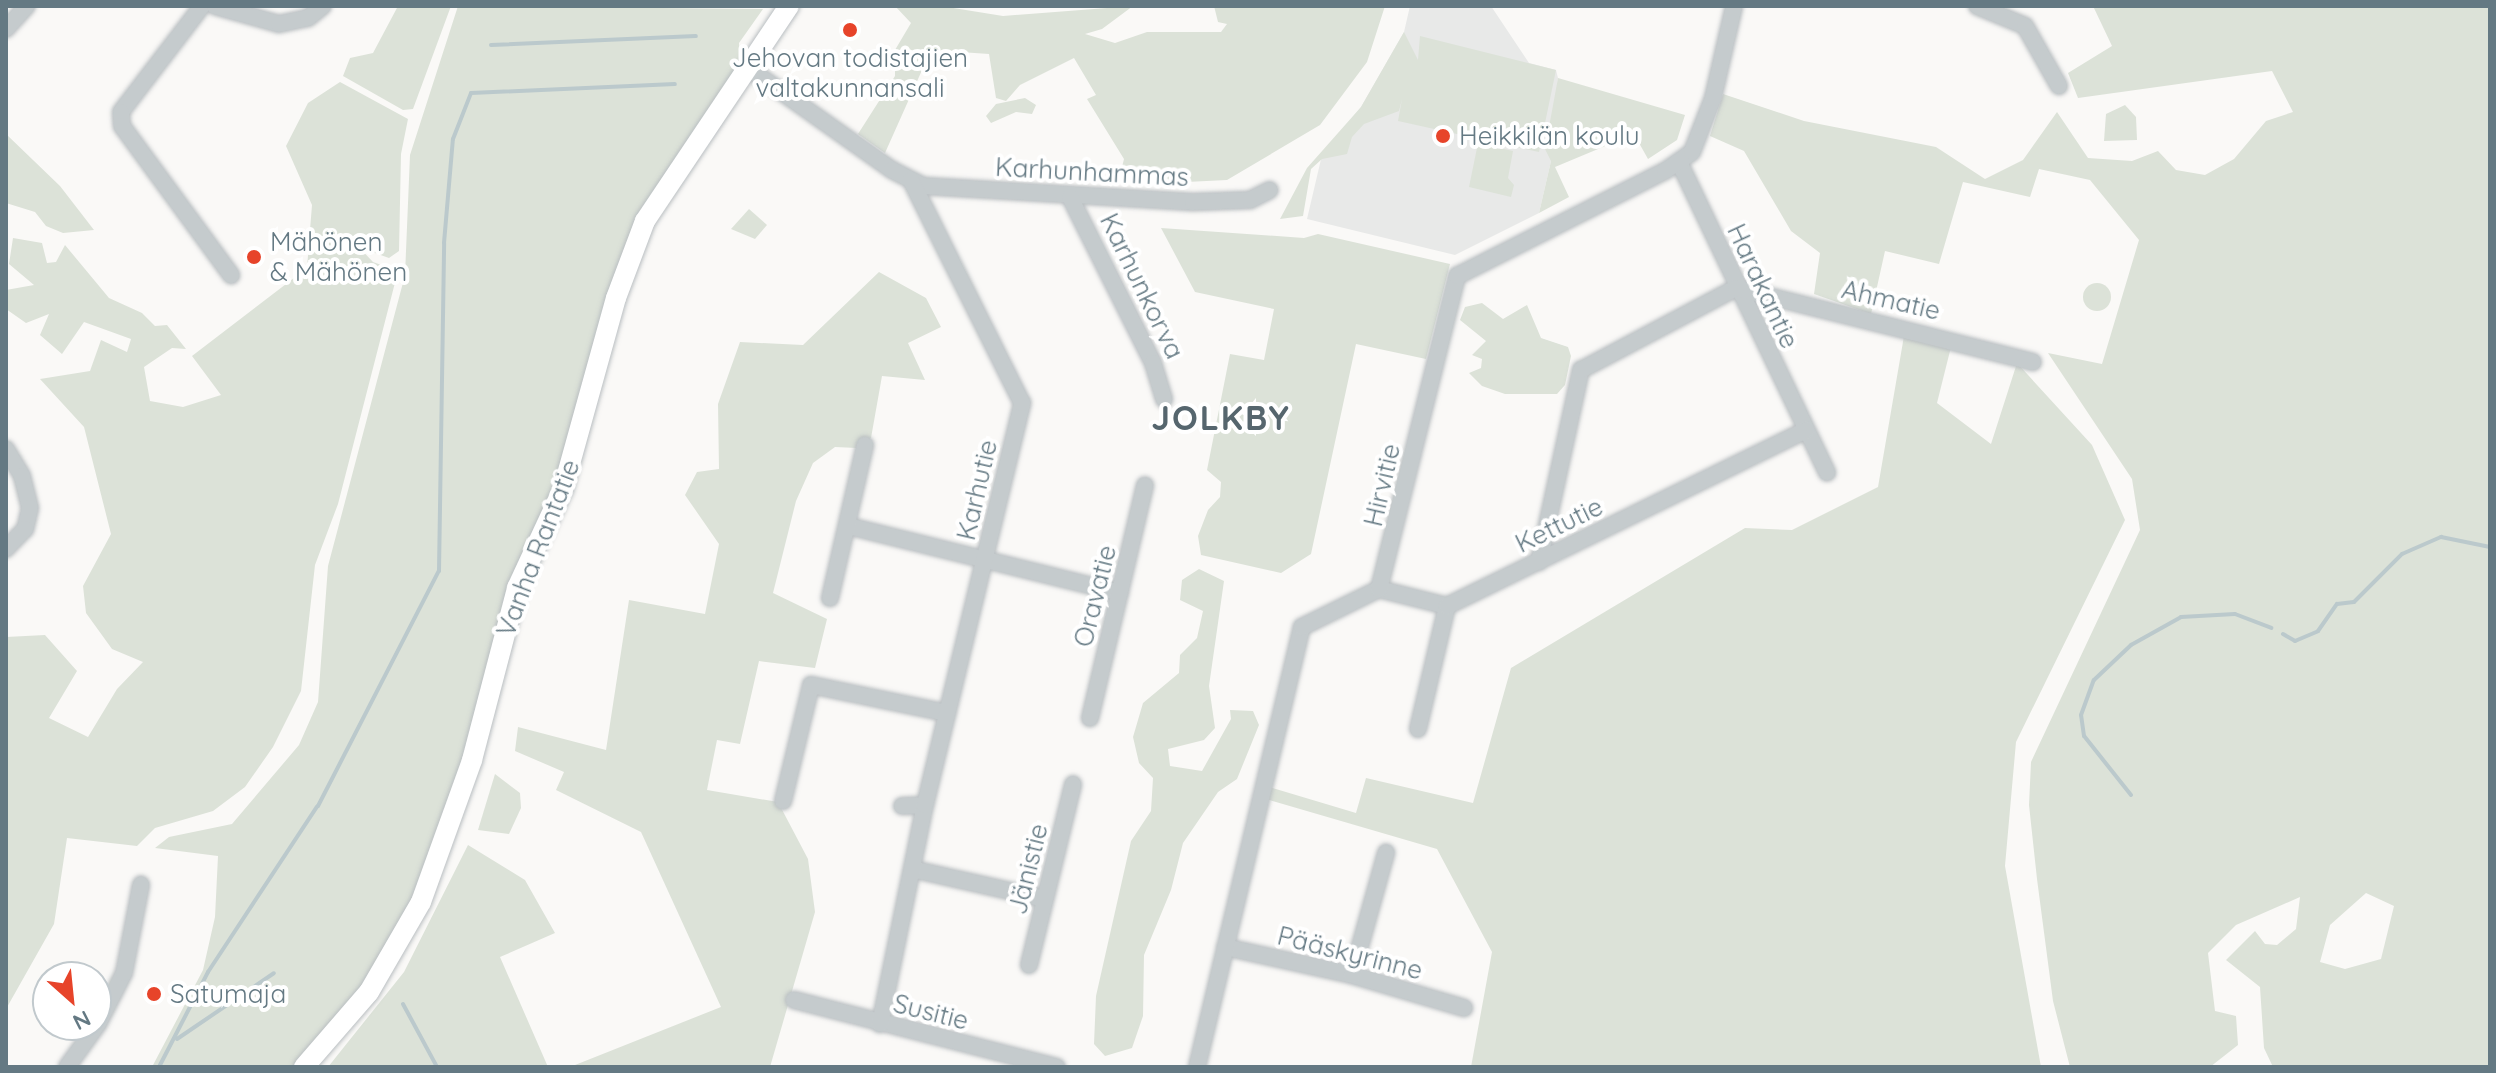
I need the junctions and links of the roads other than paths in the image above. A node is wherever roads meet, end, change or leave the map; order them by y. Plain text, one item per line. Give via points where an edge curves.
1 (27, 6) edge
2 (202, 6) edge
3 (215, 6) edge
4 (323, 6) edge
5 (789, 6) edge
6 (798, 6) edge
7 (1734, 6) edge
8 (1977, 6) edge
9 (6, 29) edge
10 (748, 68) junction
11 (2059, 86) dead end
12 (1679, 162) junction
13 (911, 180) junction
14 (1270, 190) dead end
15 (1070, 197) junction
16 (231, 275) dead end
17 (1736, 288) junction
18 (2033, 362) dead end
19 (1164, 399) dead end
20 (1806, 430) junction
21 (865, 445) dead end
22 (6, 449) edge
23 (1827, 472) dead end
24 (1145, 485) dead end
25 (848, 526) junction
26 (6, 549) edge
27 (986, 562) junction
28 (1539, 562) junction
29 (1379, 589) junction
30 (1120, 593) junction
31 (830, 598) dead end
32 (1447, 606) junction
33 (947, 713) junction
34 (1090, 718) dead end
35 (1418, 729) dead end
36 (1073, 784) dead end
37 (783, 801) dead end
38 (925, 805) junction
39 (902, 806) dead end
40 (1386, 853) dead end
41 (912, 869) junction
42 (141, 885) dead end
43 (1045, 899) junction
44 (1225, 947) junction
45 (1029, 965) dead end
46 (1352, 975) junction
47 (794, 1000) dead end
48 (1464, 1008) dead end
49 (880, 1024) junction
50 (67, 1067) edge
51 (304, 1067) edge
52 (1057, 1067) edge
53 (1197, 1067) edge

1 - 9 street
2 - 16 street via 121,112 122,126
3 - 4 street via 279,24 300,21
5 - 10 main road, Vanha Rantatie
6 - 10 main road, Vanha Rantatie
7 - 12 street, Hirvitie via 1699,141
8 - 11 street via 2025,26
10 - 13 street, Karhutie
10 - 51 main road, Vanha Rantatie via 662,193 633,248 571,465 517,588 472,760 421,902 369,992
12 - 17 street, Harakantie
12 - 29 street, Hirvitie via 1457,276
13 - 15 street, Karhunhammas via 934,188
13 - 27 street, Karhutie via 1022,399
14 - 15 street, Karhunhammas via 1234,202
15 - 19 street, Karhunkorva via 1153,363
17 - 18 street, Ahmatie
17 - 20 street, Harakantie
17 - 28 street via 1581,370
20 - 23 street, Harakantie
20 - 28 street, Kettutie
21 - 25 street
22 - 26 street via 22,476 30,508 25,529
24 - 30 street, Oravatie
25 - 27 street
25 - 31 street
27 - 30 street
27 - 33 street, Karhutie
28 - 32 street, Kettutie
29 - 32 street
29 - 44 street via 1302,627
30 - 34 street, Oravatie
32 - 35 street
33 - 37 street via 811,685
33 - 38 street, Karhutie
36 - 43 street, Jänistie
38 - 39 street
38 - 41 street, Karhutie
40 - 46 street
41 - 43 street
41 - 49 street, Karhutie
42 - 50 street via 124,973 98,1024
43 - 45 street, Jänistie
44 - 46 street, Pääskyrinne
44 - 53 street
46 - 48 street, Pääskyrinne
47 - 49 street, Susitie
49 - 52 street, Susitie

